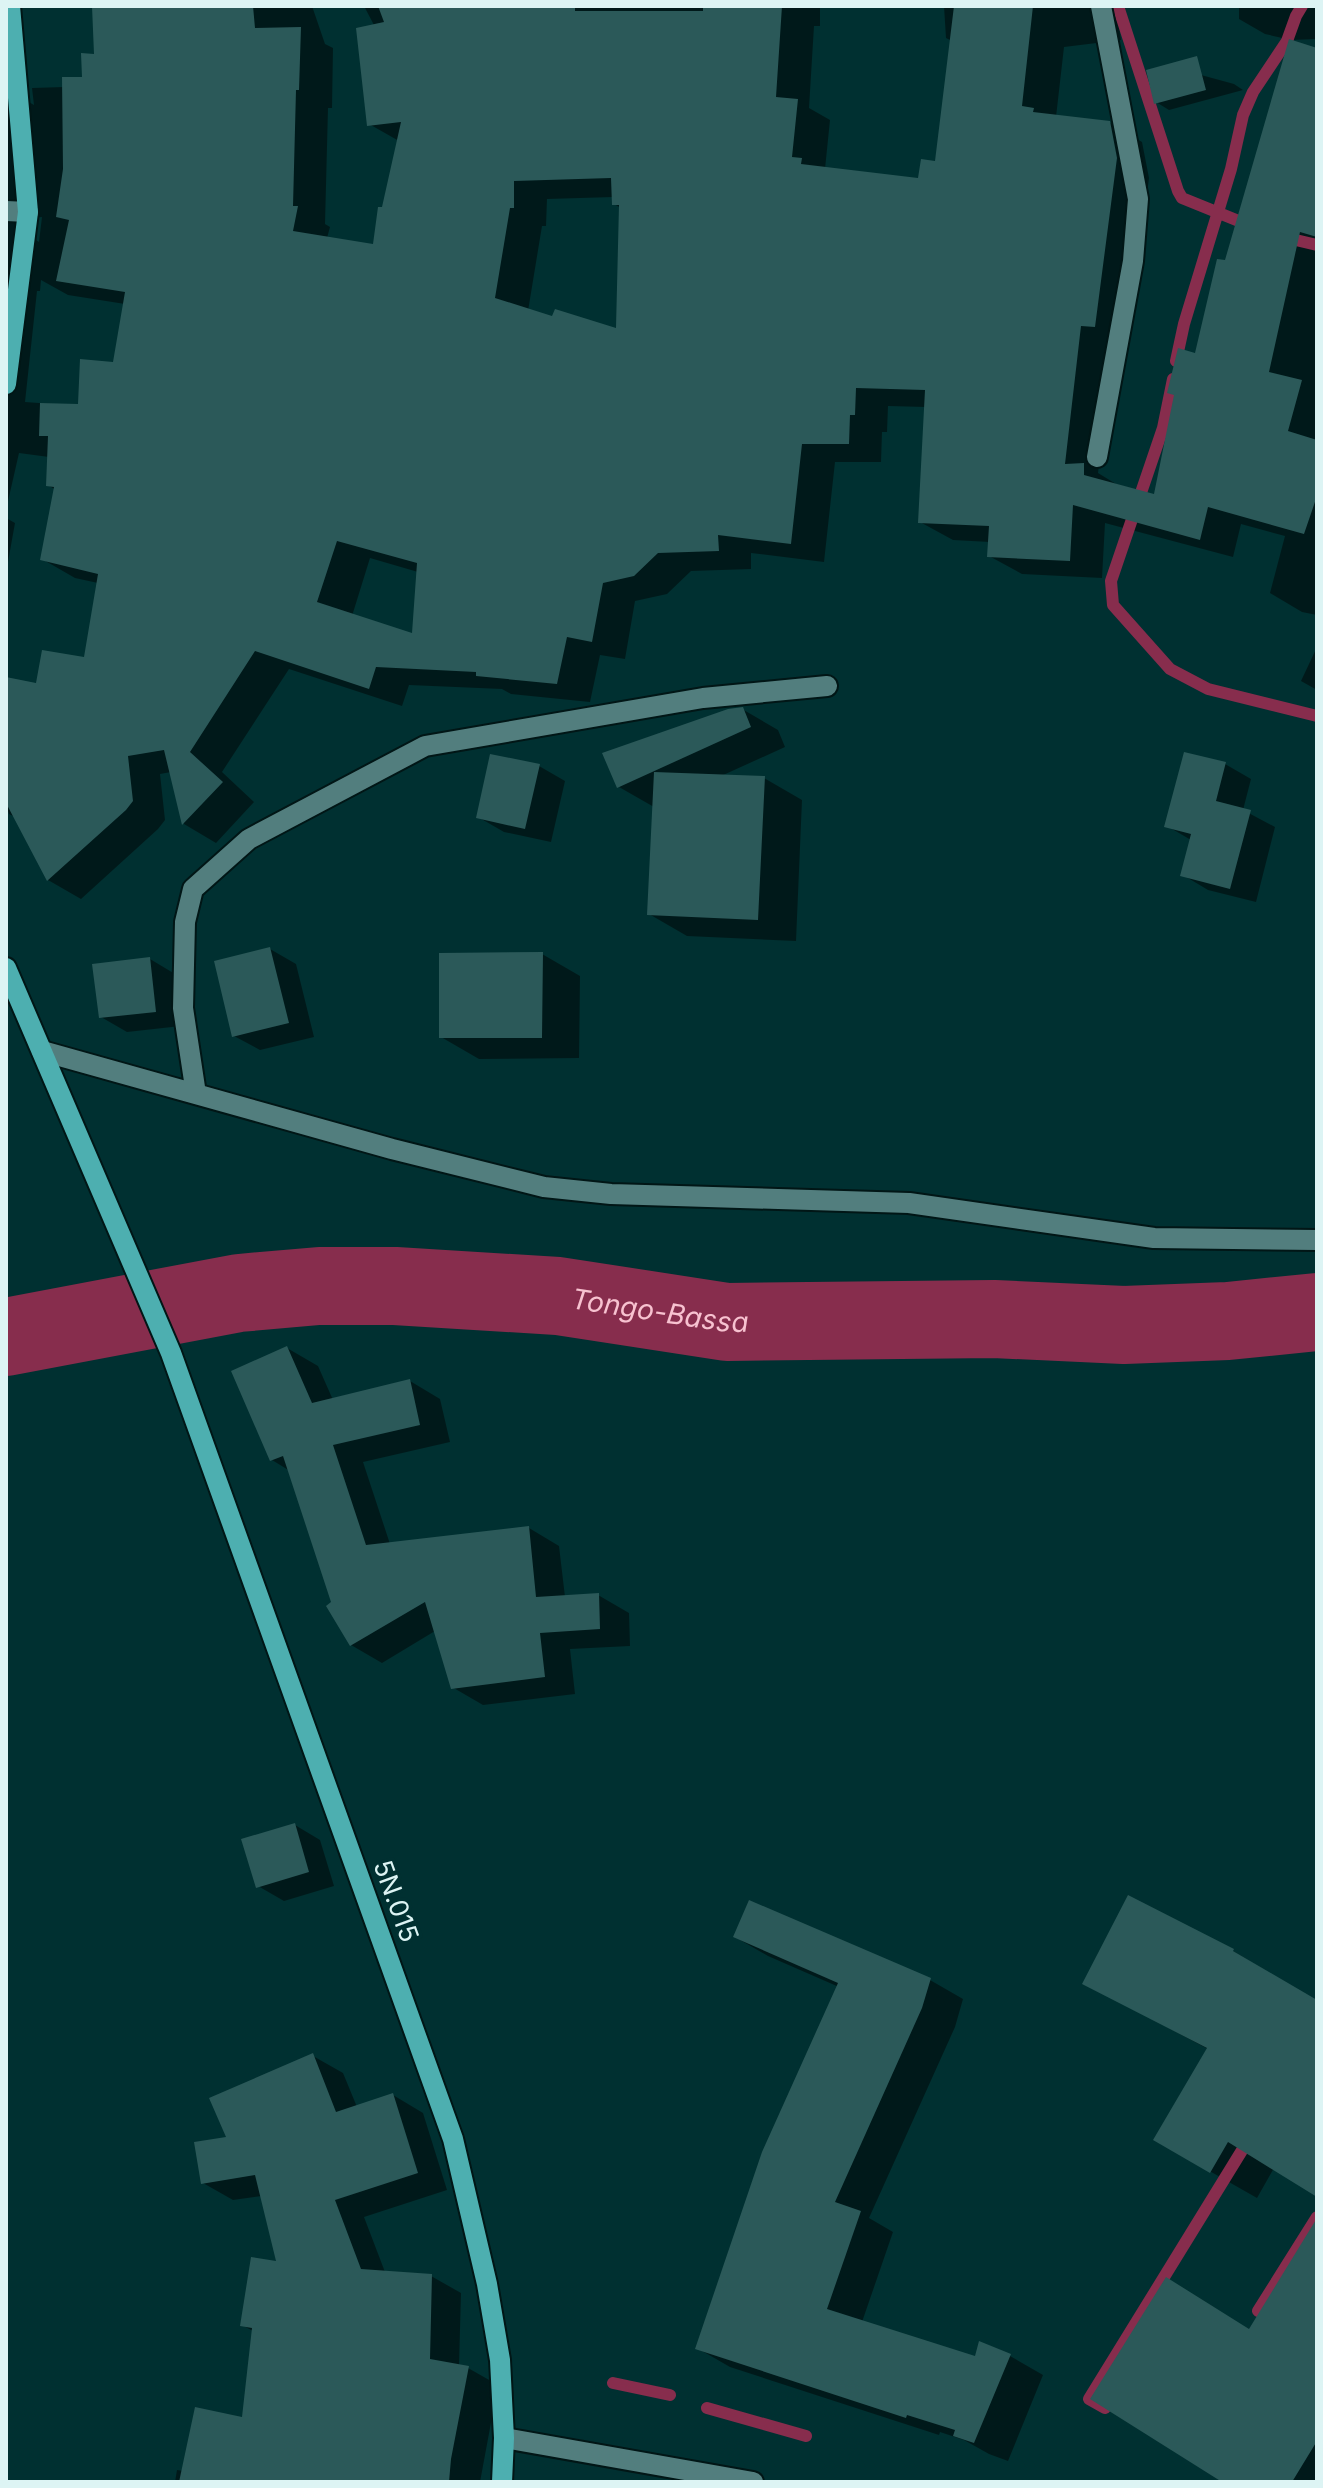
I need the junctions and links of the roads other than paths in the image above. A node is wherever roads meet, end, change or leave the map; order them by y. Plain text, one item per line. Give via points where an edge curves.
1 (10, 6) edge
2 (1101, 6) edge
3 (6, 211) edge
4 (28, 212) junction
5 (6, 384) edge
6 (1097, 457) dead end
7 (827, 686) dead end
8 (6, 968) edge
9 (42, 1051) junction
10 (196, 1094) junction
11 (1317, 1240) edge
12 (504, 2438) junction
13 (502, 2482) edge
14 (753, 2482) edge

1 - 4 main road
2 - 6 street via 1138,199 1133,261
3 - 4 street
4 - 5 main road
7 - 10 street via 703,698 425,746 249,839 193,889 185,922 183,1008
8 - 9 main road, 5N.015
9 - 10 street
9 - 12 main road, 5N.015 via 171,1353 453,2139 500,2360
10 - 11 street via 544,1187 611,1194 909,1203 1154,1238
12 - 13 main road, 5N.015
12 - 14 street

